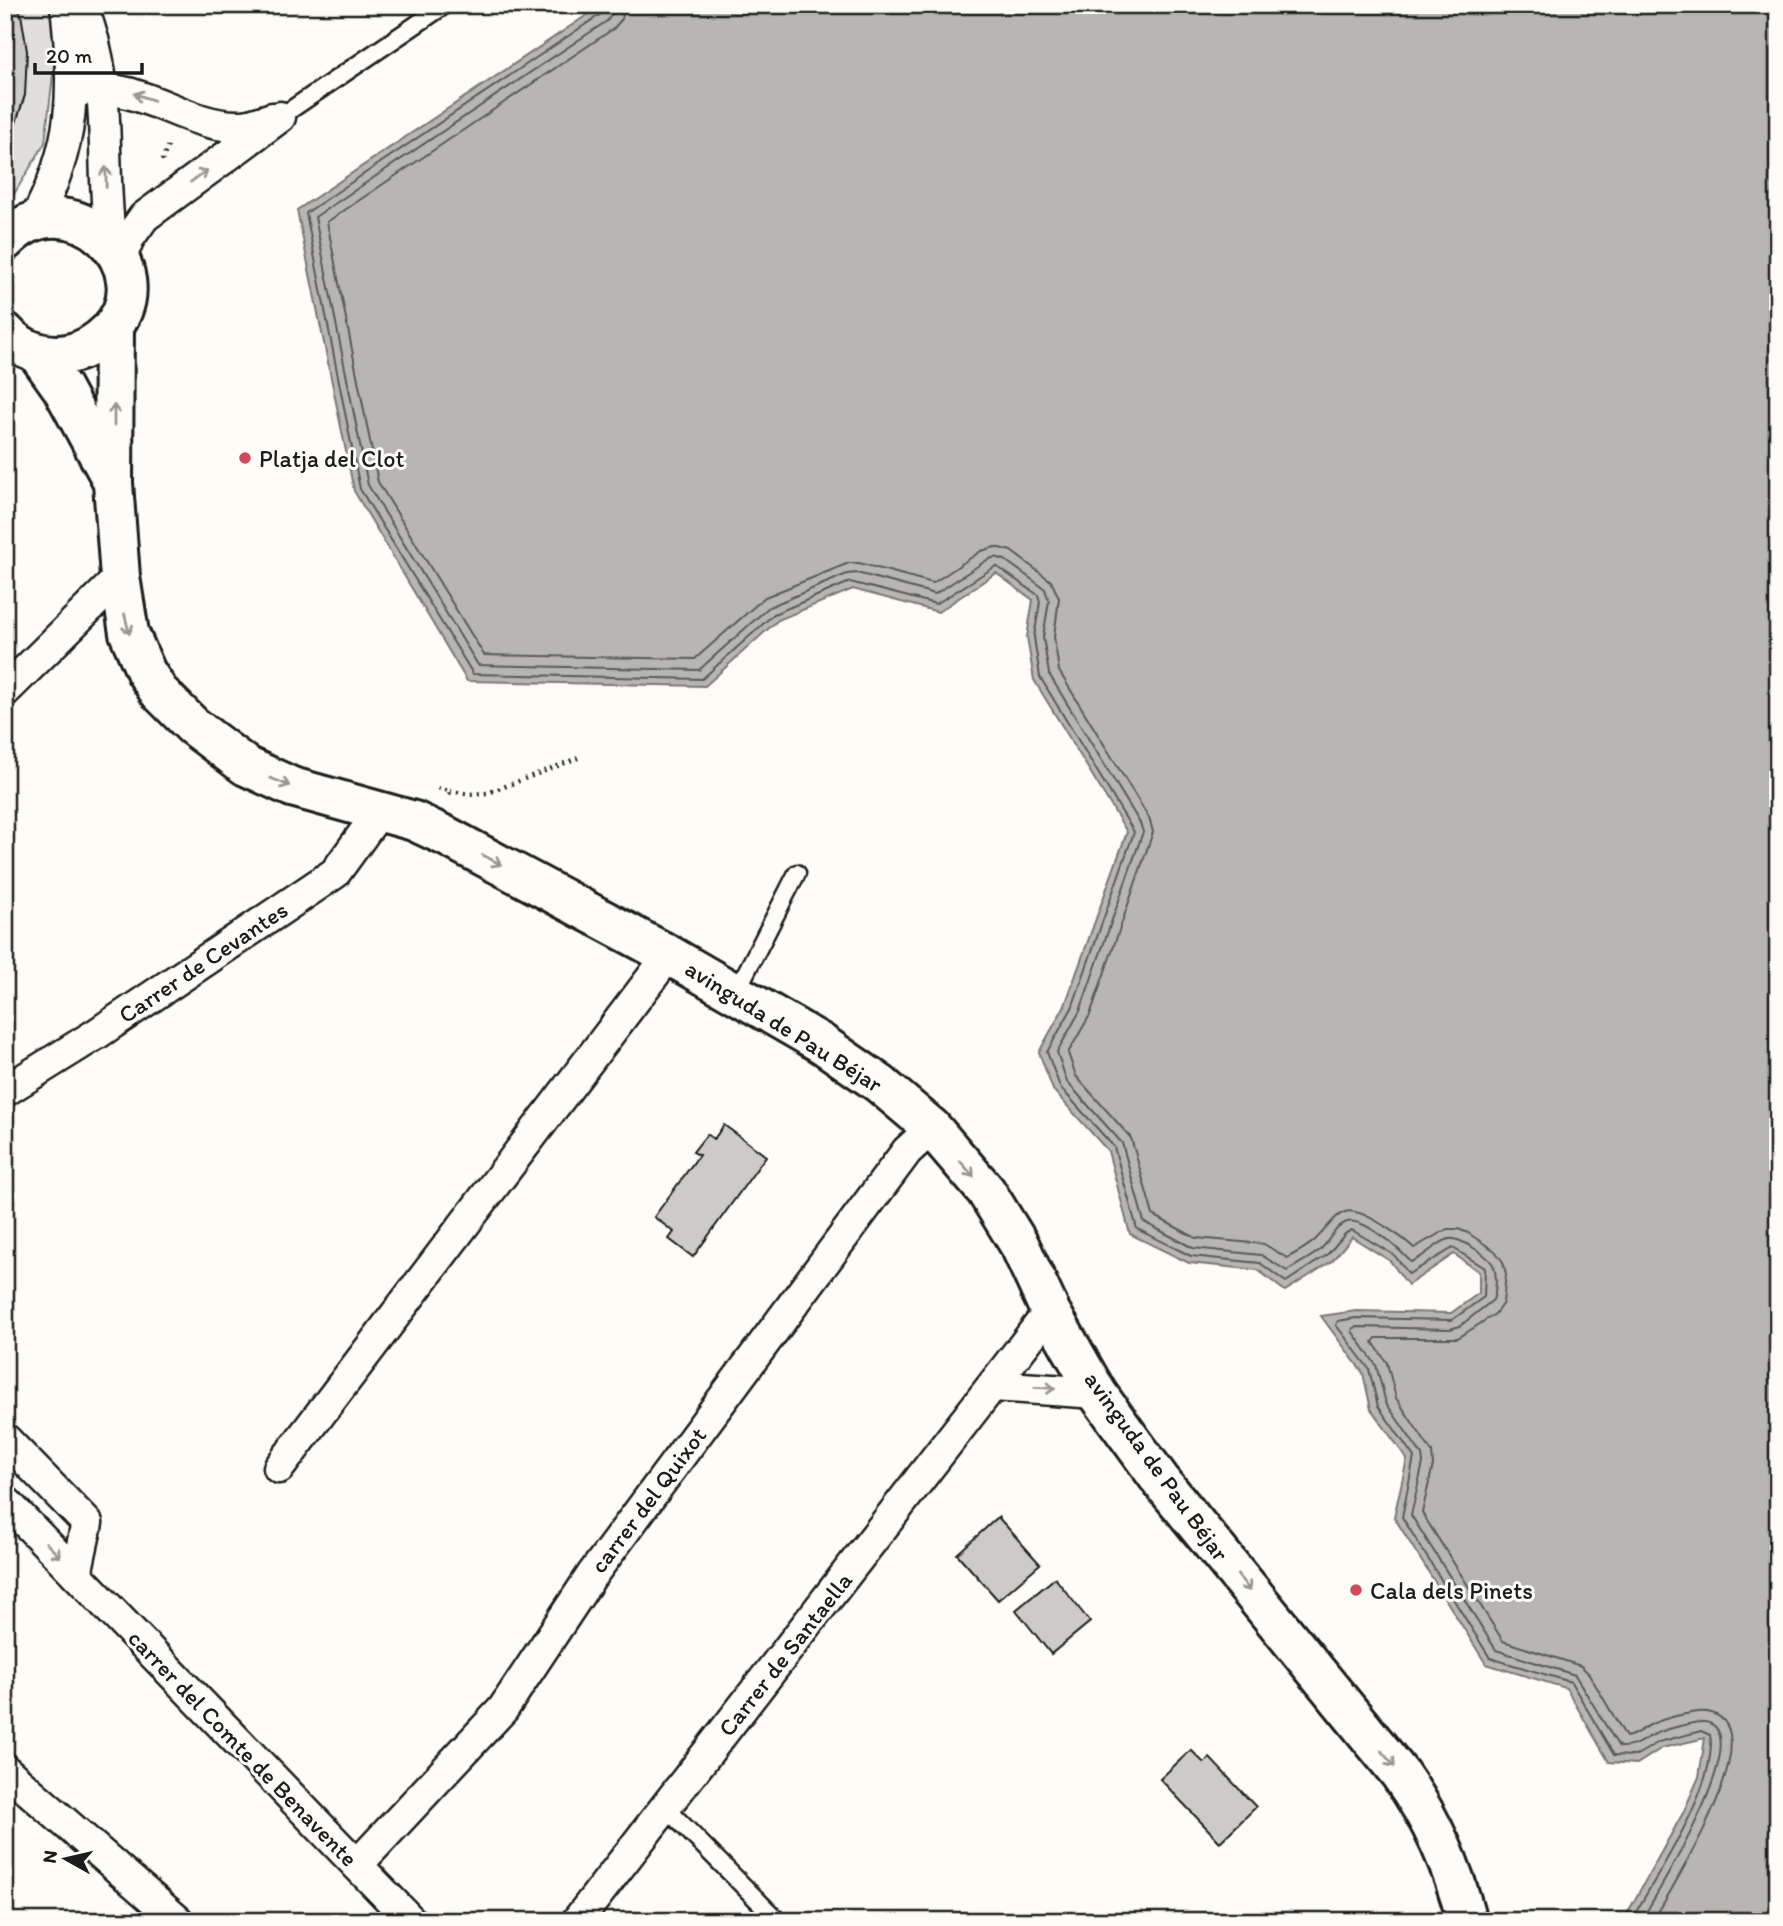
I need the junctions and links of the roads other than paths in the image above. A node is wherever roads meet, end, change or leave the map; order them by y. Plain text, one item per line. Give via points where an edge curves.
1 (66, 5) edge
2 (81, 5) edge
3 (445, 5) edge
4 (103, 87) junction
5 (71, 93) junction
6 (279, 117) junction
7 (19, 231) edge
8 (116, 252) junction
9 (114, 326) junction
10 (5, 332) edge
11 (37, 353) junction
12 (113, 483) junction
13 (120, 577) junction
14 (5, 691) edge
15 (380, 811) junction
16 (797, 873) dead end
17 (669, 955) junction
18 (735, 994) junction
19 (5, 1091) edge
20 (932, 1128) junction
21 (1050, 1311) junction
22 (993, 1386) junction
23 (1097, 1393) junction
24 (5, 1439) edge
25 (279, 1468) dead end
26 (5, 1501) edge
27 (76, 1574) junction
28 (5, 1770) edge
29 (666, 1808) junction
30 (357, 1865) junction
31 (1461, 1917) edge
32 (178, 1921) edge
33 (411, 1921) edge
34 (577, 1921) edge
35 (778, 1921) edge

1 - 5 street via 73,64
2 - 4 street via 94,38
3 - 6 lane
4 - 5 street
6 -> 4 street via 242,126 221,124
8 -> 4 street via 106,212
5 - 7 street via 62,158 49,193
8 -> 6 street via 144,217
7 - 8 street via 55,218 76,220 95,230
8 - 9 street via 125,293
9 - 11 street via 80,352
12 -> 9 street, avinguda de Pau Béjar
10 - 11 street
11 - 12 street, avinguda de Pau Béjar via 62,388
12 - 13 street, avinguda de Pau Béjar
13 - 14 street
13 -> 15 street, avinguda de Pau Béjar via 135,651 159,692 193,726 265,777
15 -> 17 street, avinguda de Pau Béjar via 446,836
15 - 19 street, Carrer de Cevantes via 335,873
16 - 18 lane
17 - 18 street, avinguda de Pau Béjar
17 - 25 street
18 - 20 street, avinguda de Pau Béjar via 831,1050
20 -> 21 street, avinguda de Pau Béjar via 986,1191 1020,1246
20 - 30 street, carrer del Quixot via 907,1151 592,1575 503,1709
21 - 22 street, Carrer de Santaella
21 - 23 street, avinguda de Pau Béjar
22 -> 23 street
22 - 29 street, Carrer de Santaella
23 -> 31 street, avinguda de Pau Béjar via 1161,1481 1400,1774 1434,1827 1452,1867
24 - 27 street via 87,1523
26 -> 27 street, carrer del Comte de Benavente
27 - 30 street, carrer del Comte de Benavente
28 - 32 street
29 - 34 street, Carrer de Santaella
29 - 35 lane
30 - 33 street, carrer del Comte de Benavente

